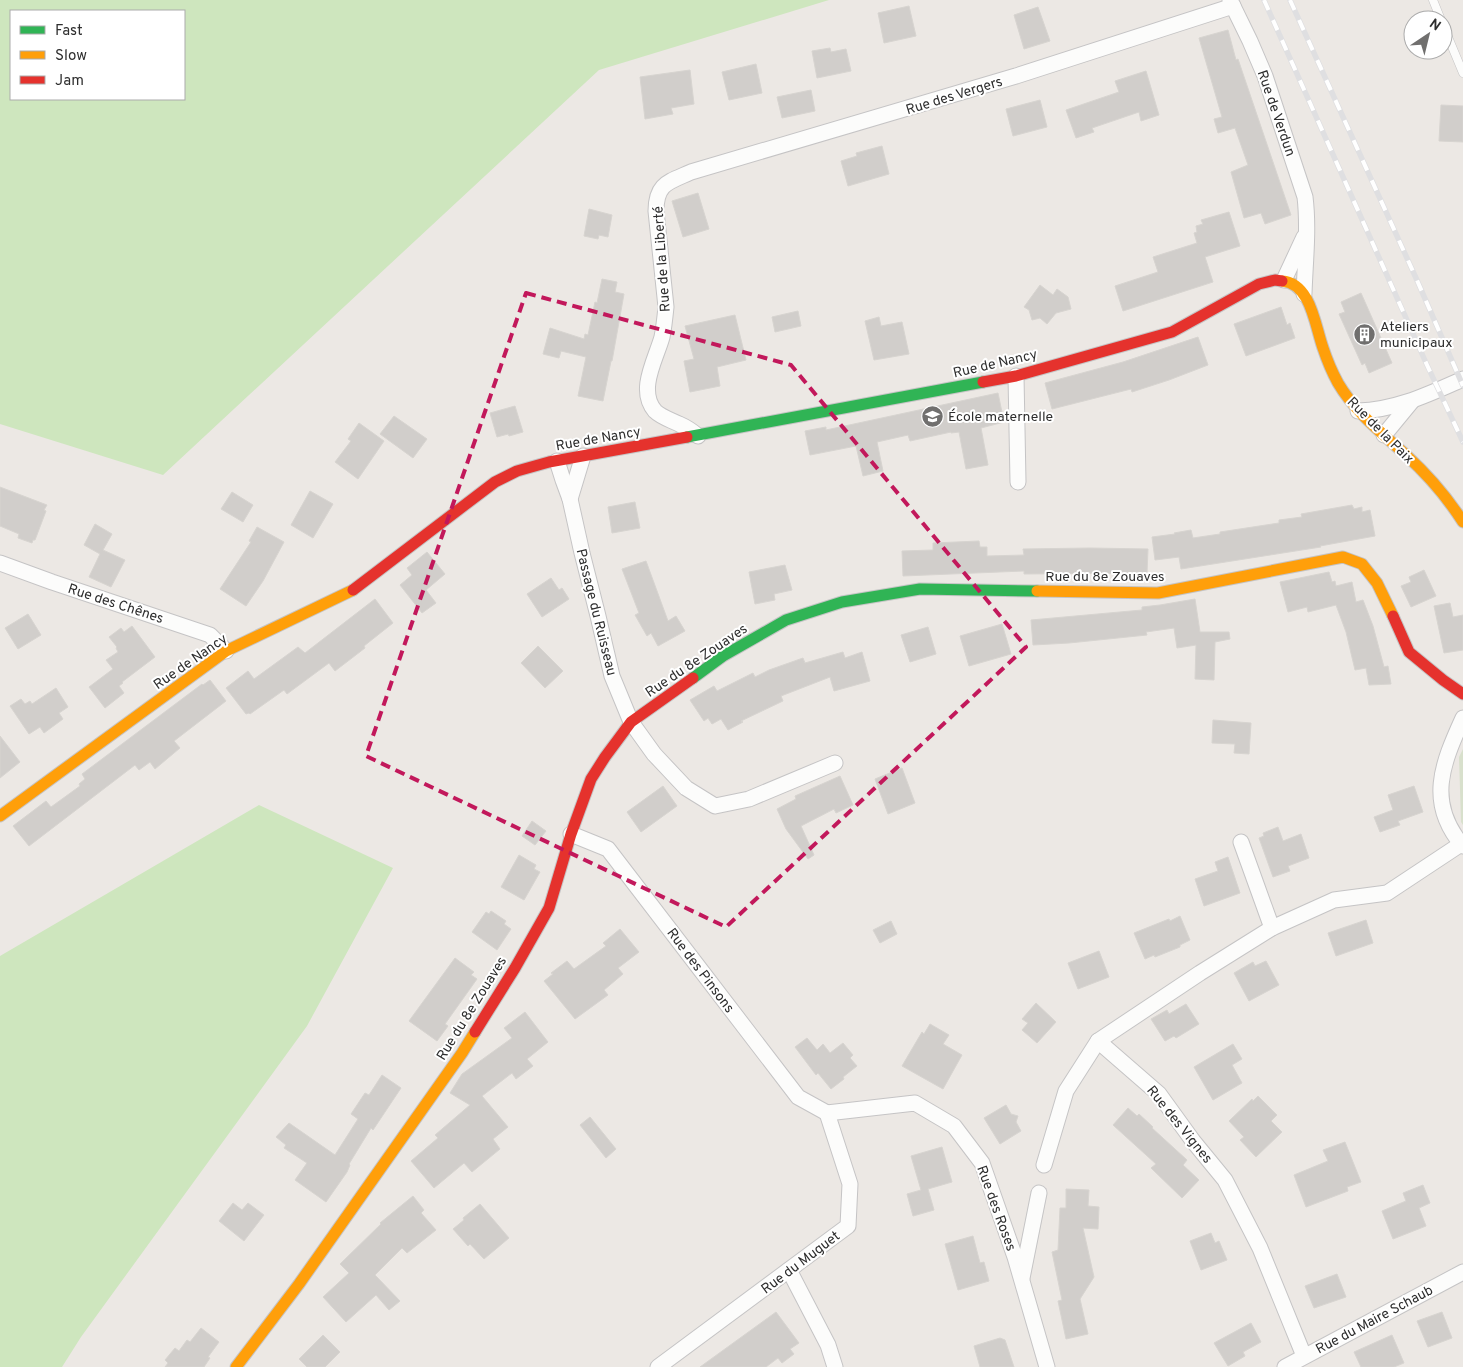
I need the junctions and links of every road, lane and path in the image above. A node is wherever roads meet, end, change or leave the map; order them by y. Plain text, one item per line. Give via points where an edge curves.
1 (1232, 3) edge
2 (1453, 49) edge
3 (1463, 73) edge
4 (673, 180) joint
5 (1306, 232) junction
6 (1284, 280) junction
7 (1304, 294) junction
8 (1016, 376) junction
9 (1463, 379) edge
10 (1412, 401) junction
11 (1358, 411) junction
12 (1384, 435) junction
13 (698, 436) junction
14 (583, 456) junction
15 (557, 461) junction
16 (1018, 482) dead end
17 (570, 499) junction
18 (1463, 522) edge
19 (0, 563) edge
20 (226, 651) junction
21 (1463, 694) edge
22 (1463, 718) edge
23 (636, 719) junction
24 (835, 762) dead end
25 (0, 816) edge
26 (571, 834) junction
27 (1241, 842) dead end
28 (1462, 845) edge
29 (1272, 928) junction
30 (1098, 1041) junction
31 (827, 1113) junction
32 (1044, 1165) dead end
33 (1039, 1193) dead end
34 (789, 1270) junction
35 (1463, 1272) edge
36 (1022, 1281) junction
37 (1304, 1356) junction
38 (236, 1367) edge
39 (658, 1367) edge
40 (835, 1367) edge
41 (1047, 1367) edge
42 (1285, 1367) edge

1 - 4 street, Rue des Vergers via 1016,76
1 - 5 street, Rue de Verdun via 1265,76 1299,177 1307,212
2 - 3 lane
4 - 13 street, Rue de la Liberté via 663,186 656,202 666,306 662,335 649,376 648,395 656,412
5 - 6 street, Rue de Verdun
5 - 7 street, Rue de Verdun
6 - 7 street
6 - 8 street, Rue de Nancy via 1258,284 1172,332
7 - 11 street, Rue de la Paix via 1310,303 1331,369
8 - 13 street, Rue de Nancy
8 - 16 street
9 - 10 street
10 - 11 street via 1384,409
10 - 12 street
11 - 12 street, Rue de la Paix
12 - 18 street, Rue de la Paix via 1444,494
13 - 14 street, Rue de Nancy
14 - 15 street, Rue de Nancy
14 - 17 street, Passage du Ruisseau
15 - 17 street, Passage du Ruisseau
15 - 20 street, Rue de Nancy via 517,471 495,482 357,588
17 - 23 street, Passage du Ruisseau via 612,676
19 - 20 street, Rue des Chênes via 210,635
20 - 25 street, Rue de Nancy
21 - 23 street, Rue du 8e Zouaves via 1410,652 1377,583 1362,564 1344,557 1158,593 920,589 842,602 786,620 724,656
22 - 28 street via 1452,740 1440,791 1443,813
23 - 24 street, Passage du Ruisseau via 654,754 686,788 715,806 749,799
23 - 26 street, Rue du 8e Zouaves via 605,757 592,779
26 - 31 street, Rue des Pinsons via 608,849 798,1097
26 - 38 street, Rue du 8e Zouaves via 549,908 462,1053 299,1284
27 - 29 street
28 - 29 street via 1387,893 1334,900
29 - 30 street
30 - 32 street via 1066,1091
30 - 37 street, Rue des Vignes via 1159,1094 1225,1180 1260,1248
31 - 34 street, Rue du Muguet via 850,1184 848,1226
31 - 36 street, Rue des Roses via 915,1103 954,1126 982,1163
33 - 36 street, Rue des Roses
34 - 39 street, Rue du Muguet
34 - 40 street via 828,1345
35 - 37 street, Rue du Maire Schaub
36 - 41 street, Rue des Roses
37 - 42 street, Rue du Maire Schaub

